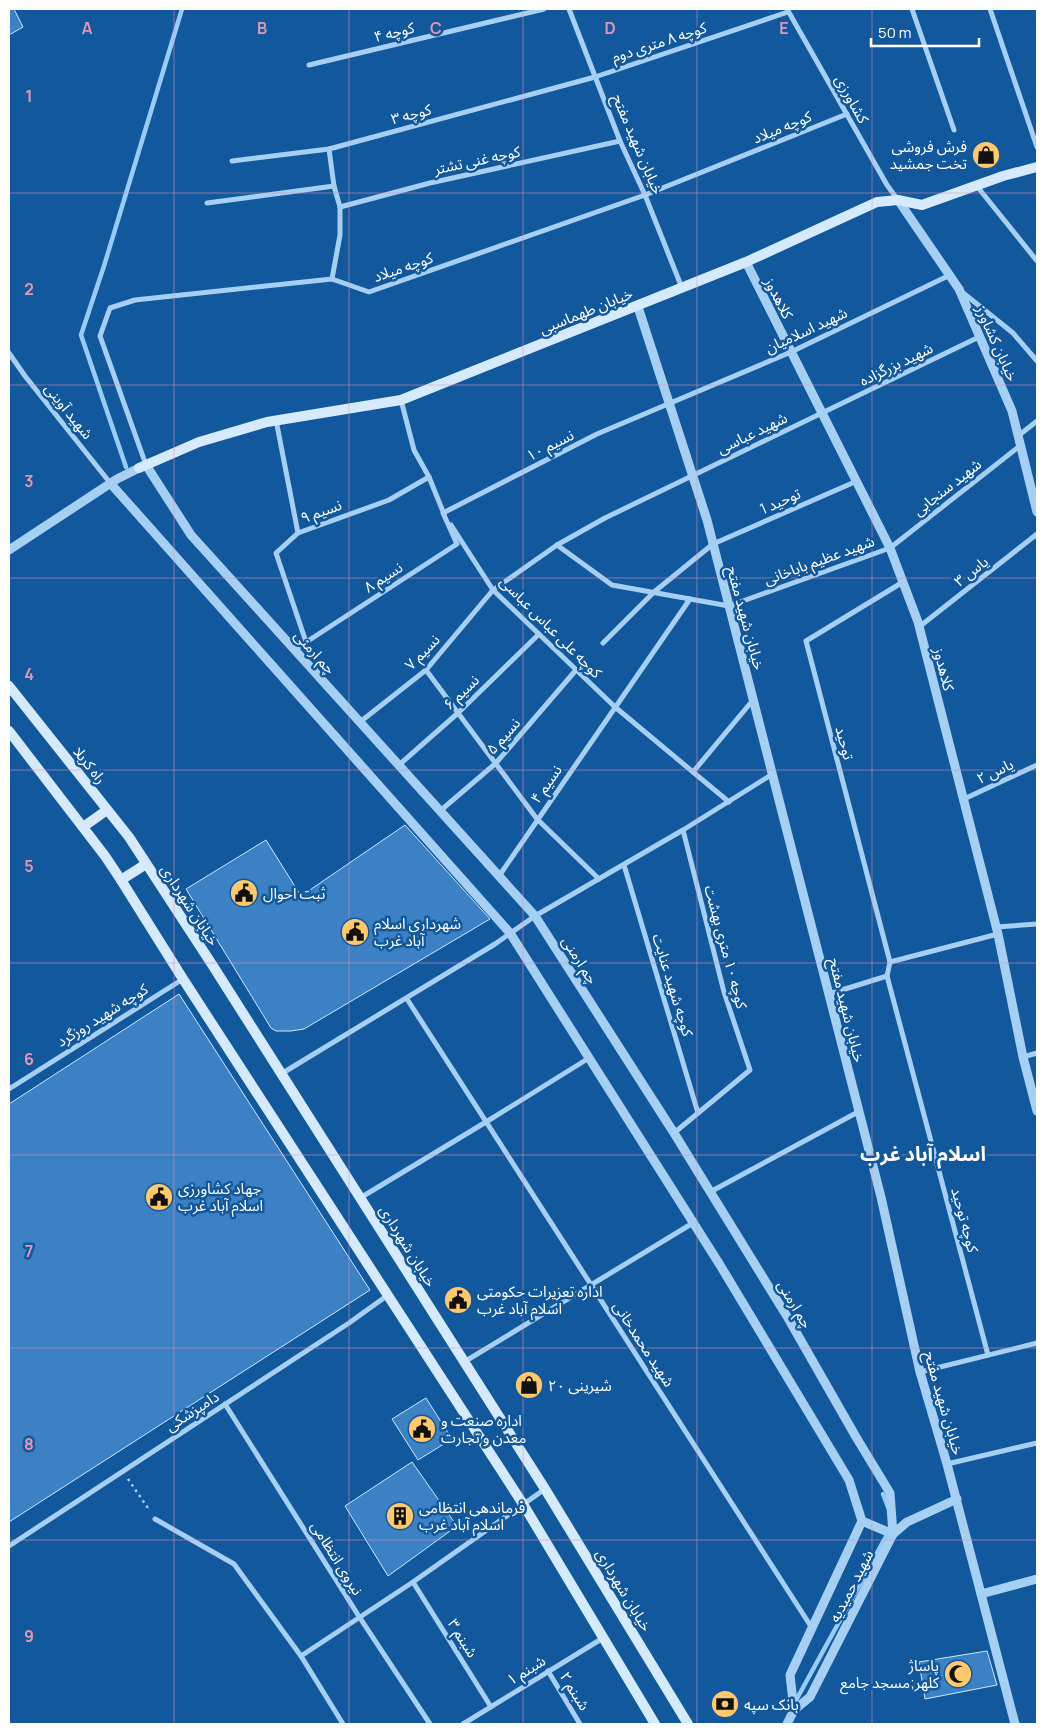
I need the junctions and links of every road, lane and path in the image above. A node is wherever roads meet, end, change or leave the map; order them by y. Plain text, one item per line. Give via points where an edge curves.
1 (544, 9) edge
2 (569, 9) edge
3 (912, 9) edge
4 (990, 9) edge
5 (787, 10) edge
6 (309, 65) dead end
7 (595, 76) junction
8 (847, 114) junction
9 (954, 130) dead end
10 (620, 141) junction
11 (1037, 147) edge
12 (329, 149) junction
13 (232, 161) dead end
14 (1037, 167) edge
15 (976, 185) junction
16 (334, 186) junction
17 (645, 195) junction
18 (898, 200) junction
19 (207, 203) dead end
20 (340, 207) junction
21 (1037, 260) edge
22 (746, 262) junction
23 (950, 275) junction
24 (332, 279) junction
25 (682, 289) junction
26 (959, 289) junction
27 (638, 307) junction
28 (979, 337) junction
29 (791, 352) junction
30 (9, 353) edge
31 (1037, 361) edge
32 (401, 400) junction
33 (670, 404) junction
34 (823, 412) junction
35 (276, 420) junction
36 (1037, 421) edge
37 (1019, 441) junction
38 (142, 466) junction
39 (693, 476) junction
40 (429, 477) junction
41 (857, 481) junction
42 (114, 482) junction
43 (1037, 512) edge
44 (443, 513) junction
45 (298, 533) junction
46 (1037, 534) edge
47 (713, 544) junction
48 (557, 545) junction
49 (890, 548) junction
50 (9, 550) edge
51 (904, 582) junction
52 (494, 590) junction
53 (654, 592) junction
54 (690, 599) junction
55 (729, 606) junction
56 (920, 627) junction
57 (539, 634) junction
58 (306, 642) junction
59 (603, 644) dead end
60 (294, 650) junction
61 (426, 670) junction
62 (576, 670) junction
63 (9, 686) edge
64 (754, 700) junction
65 (615, 707) junction
66 (458, 713) junction
67 (360, 722) junction
68 (9, 732) edge
69 (496, 764) junction
70 (398, 765) junction
71 (1037, 765) edge
72 (693, 772) junction
73 (772, 776) junction
74 (964, 799) junction
75 (729, 802) junction
76 (107, 810) junction
77 (440, 811) junction
78 (538, 819) junction
79 (83, 827) junction
80 (683, 830) junction
81 (146, 864) junction
82 (624, 865) junction
83 (499, 876) junction
84 (599, 879) junction
85 (121, 880) junction
86 (535, 916) junction
87 (1037, 924) edge
88 (997, 931) junction
89 (510, 933) junction
90 (890, 962) junction
91 (887, 976) junction
92 (183, 979) junction
93 (829, 994) junction
94 (407, 999) junction
95 (1037, 1052) edge
96 (1023, 1056) junction
97 (589, 1058) junction
98 (281, 1075) junction
99 (9, 1088) edge
100 (1037, 1111) edge
101 (858, 1112) junction
102 (698, 1113) junction
103 (486, 1122) junction
104 (674, 1133) junction
105 (710, 1192) junction
106 (360, 1198) junction
107 (693, 1223) junction
108 (591, 1284) junction
109 (388, 1295) junction
110 (1037, 1342) edge
111 (988, 1355) junction
112 (464, 1362) junction
113 (920, 1372) junction
114 (225, 1404) junction
115 (1037, 1443) edge
116 (947, 1464) junction
117 (123, 1471) junction
118 (545, 1489) junction
119 (956, 1498) junction
120 (524, 1504) junction
121 (155, 1519) joint
122 (862, 1521) junction
123 (893, 1534) junction
124 (9, 1546) edge
125 (1037, 1579) edge
126 (413, 1582) junction
127 (980, 1594) junction
128 (360, 1618) junction
129 (812, 1628) junction
130 (603, 1637) junction
131 (301, 1656) junction
132 (548, 1671) junction
133 (491, 1707) junction
134 (794, 1710) junction
135 (343, 1724) edge
136 (430, 1724) edge
137 (463, 1724) edge
138 (580, 1724) edge
139 (655, 1724) edge
140 (688, 1724) edge
141 (787, 1724) edge
142 (1016, 1724) edge

1 - 6 street, کوچه ۴
2 - 7 street, خیابان شهید مفتح
3 - 9 street
4 - 11 street
5 - 7 street, کوچه ۸ متری دوم
5 - 8 street, کشاورزی
7 - 10 street, خیابان شهید مفتح
7 - 12 street, کوچه ۳
8 - 17 street, کوچه میلاد
8 - 18 street, کشاورزی
10 - 17 street, خیابان شهید مفتح
10 - 20 street, کوچه غنی تشتر via 430,183
12 - 13 street, کوچه ۳
12 - 16 street
14 - 15 main road, خیابان طهماسبی
15 - 18 main road, خیابان طهماسبی via 922,205
15 - 21 street
16 - 19 street
16 - 20 street
17 - 24 street, کوچه میلاد via 369,292
17 - 25 street, خیابان شهید مفتح
18 - 22 main road, خیابان طهماسبی via 877,202
18 - 23 street, خیابان کشاورز
20 - 24 street via 340,235
22 - 25 main road, خیابان طهماسبی
22 - 29 street, کلاهدوز
23 - 26 street, خیابان کشاورز
23 - 29 street, شهید اسلامیان
24 - 38 street, کوچه میلاد via 135,300 110,308 100,336
25 - 27 main road, خیابان طهماسبی
26 - 28 street, خیابان کشاورز
26 - 31 street via 1013,333
27 - 32 main road, خیابان طهماسبی
27 - 33 street, خیابان شهید مفتح
28 - 34 street, شهید بزرگزاده
28 - 37 street, خیابان کشاورز via 1012,411
29 - 33 street, شهید اسلامیان
29 - 34 street, کلاهدوز
30 - 42 street, شهید آوینی
32 - 35 main road, خیابان طهماسبی
32 - 40 street, کوچه علی عباس عباسی via 414,450
33 - 39 street, خیابان شهید مفتح
33 - 44 street, نسیم ۱۰ via 598,434
34 - 39 street, شهید عباسی
34 - 41 street, کلاهدوز
35 - 38 main road, خیابان طهماسبی via 198,442
35 - 45 street, نسیم ۹
36 - 37 street, شهید سنجابی
37 - 43 street, خیابان کشاورز
37 - 49 street, شهید سنجابی
38 - 42 street
38 - 60 street, چم ارمنی via 191,535
39 - 47 street, خیابان شهید مفتح
39 - 48 street, شهید عباسی via 604,518
40 - 44 street, کوچه علی عباس عباسی
40 - 45 street, نسیم ۹ via 389,500
41 - 47 street, توحید 1
41 - 49 street, کلاهدوز
42 - 50 street
42 - 89 street
44 - 52 street, کوچه علی عباس عباسی
44 - 58 street, نسیم ۸ via 457,544
45 - 58 street via 276,554
46 - 56 street, یاس ۳
47 - 53 street, توحید 1
47 - 55 street, خیابان شهید مفتح
48 - 52 street, نسیم ۷
48 - 53 street via 612,584
49 - 51 street, کلاهدوز
49 - 55 street, شهید عظیم باباخانی
51 - 56 street, کلاهدوز
51 - 90 street, توحید via 806,641
52 - 57 street, کوچه علی عباس عباسی
52 - 61 street, نسیم ۷
53 - 54 street
53 - 59 street, توحید 1
54 - 55 street
54 - 65 street, نسیم ۴
55 - 64 street, خیابان شهید مفتح
56 - 74 street, کلاهدوز
57 - 62 street, کوچه علی عباس عباسی
57 - 66 street, نسیم ۶
58 - 60 street, نسیم ۸
60 - 67 street, چم ارمنی
61 - 66 street
61 - 67 street, نسیم ۷
62 - 65 street, کوچه علی عباس عباسی
62 - 69 street, نسیم ۵
63 - 76 main road, راه کربلا
64 - 72 street
64 - 73 street, خیابان شهید مفتح
65 - 72 street, کوچه علی عباس عباسی
65 - 78 street, نسیم ۴
66 - 69 street
66 - 70 street, نسیم ۶
67 - 70 street, چم ارمنی
68 - 79 main road
69 - 77 street, نسیم ۵
69 - 78 street
70 - 77 street, چم ارمنی
71 - 74 street, یاس ۲
72 - 75 street, کوچه علی عباس عباسی
73 - 75 street
73 - 93 street, خیابان شهید مفتح
74 - 88 street, کلاهدوز
75 - 80 street
76 - 79 main road
76 - 81 main road, راه کربلا
77 - 83 street, چم ارمنی
78 - 83 street, نسیم ۴
78 - 84 street
79 - 85 main road
80 - 82 street
80 - 102 street, کوچه ۱۰ متری بهشت via 724,992 750,1070
81 - 85 main road
81 - 98 main road, خیابان شهرداری
82 - 84 street
82 - 102 street, کوچه شهید عنایت
83 - 86 street, چم ارمنی
84 - 86 street
85 - 92 main road
86 - 89 street
86 - 104 street, چم ارمنی
87 - 88 street
88 - 90 street
88 - 96 street, کلاهدوز
89 - 94 street
89 - 97 street
90 - 91 street
91 - 93 street
91 - 111 street, کوچه توحید
92 - 99 street, کوچه شهید روزگرد
92 - 109 main road
93 - 101 street, خیابان شهید مفتح
94 - 98 street
94 - 103 street, شهید محمدخانی
95 - 96 street
96 - 100 street, کلاهدوز
97 - 103 street
97 - 107 street
98 - 106 main road, خیابان شهرداری
101 - 105 street
101 - 113 street, خیابان شهید مفتح via 881,1196
102 - 104 street
103 - 106 street
103 - 108 street, شهید محمدخانی
104 - 105 street, چم ارمنی
105 - 123 street, چم ارمنی via 890,1494
106 - 112 main road, خیابان شهرداری
107 - 108 street
107 - 122 street via 849,1480
108 - 112 street
108 - 129 street, شهید محمدخانی
109 - 114 street, دامپزشکی
109 - 120 main road
110 - 111 street
111 - 113 street
112 - 118 main road, خیابان شهرداری
113 - 116 street, خیابان شهید مفتح
114 - 117 street, دامپزشکی
114 - 128 street, نیروی انتظامی
115 - 116 street
116 - 119 street, خیابان شهید مفتح
117 - 121 path
117 - 124 street, دامپزشکی
118 - 120 street
118 - 140 main road, خیابان شهرداری
119 - 123 street, شهید حمیدیه via 907,1522
119 - 127 street, خیابان شهید مفتح
120 - 126 street
120 - 130 main road
121 - 131 street via 234,1564
122 - 123 street
122 - 129 street, شهید حمیدیه
123 - 134 street, شهید حمیدیه via 810,1697
125 - 127 street
126 - 128 street
126 - 133 street, شبنم ۳
127 - 142 street, خیابان شهید مفتح
128 - 131 street
128 - 136 street, نیروی انتظامی
129 - 134 street, شهید حمیدیه via 790,1675
130 - 132 street, شبنم ۱
130 - 139 main road
131 - 135 street
132 - 133 street, شبنم ۱
132 - 138 street, شبنم ۲
133 - 137 street, شبنم ۱
134 - 141 street, شهید حمیدیه

